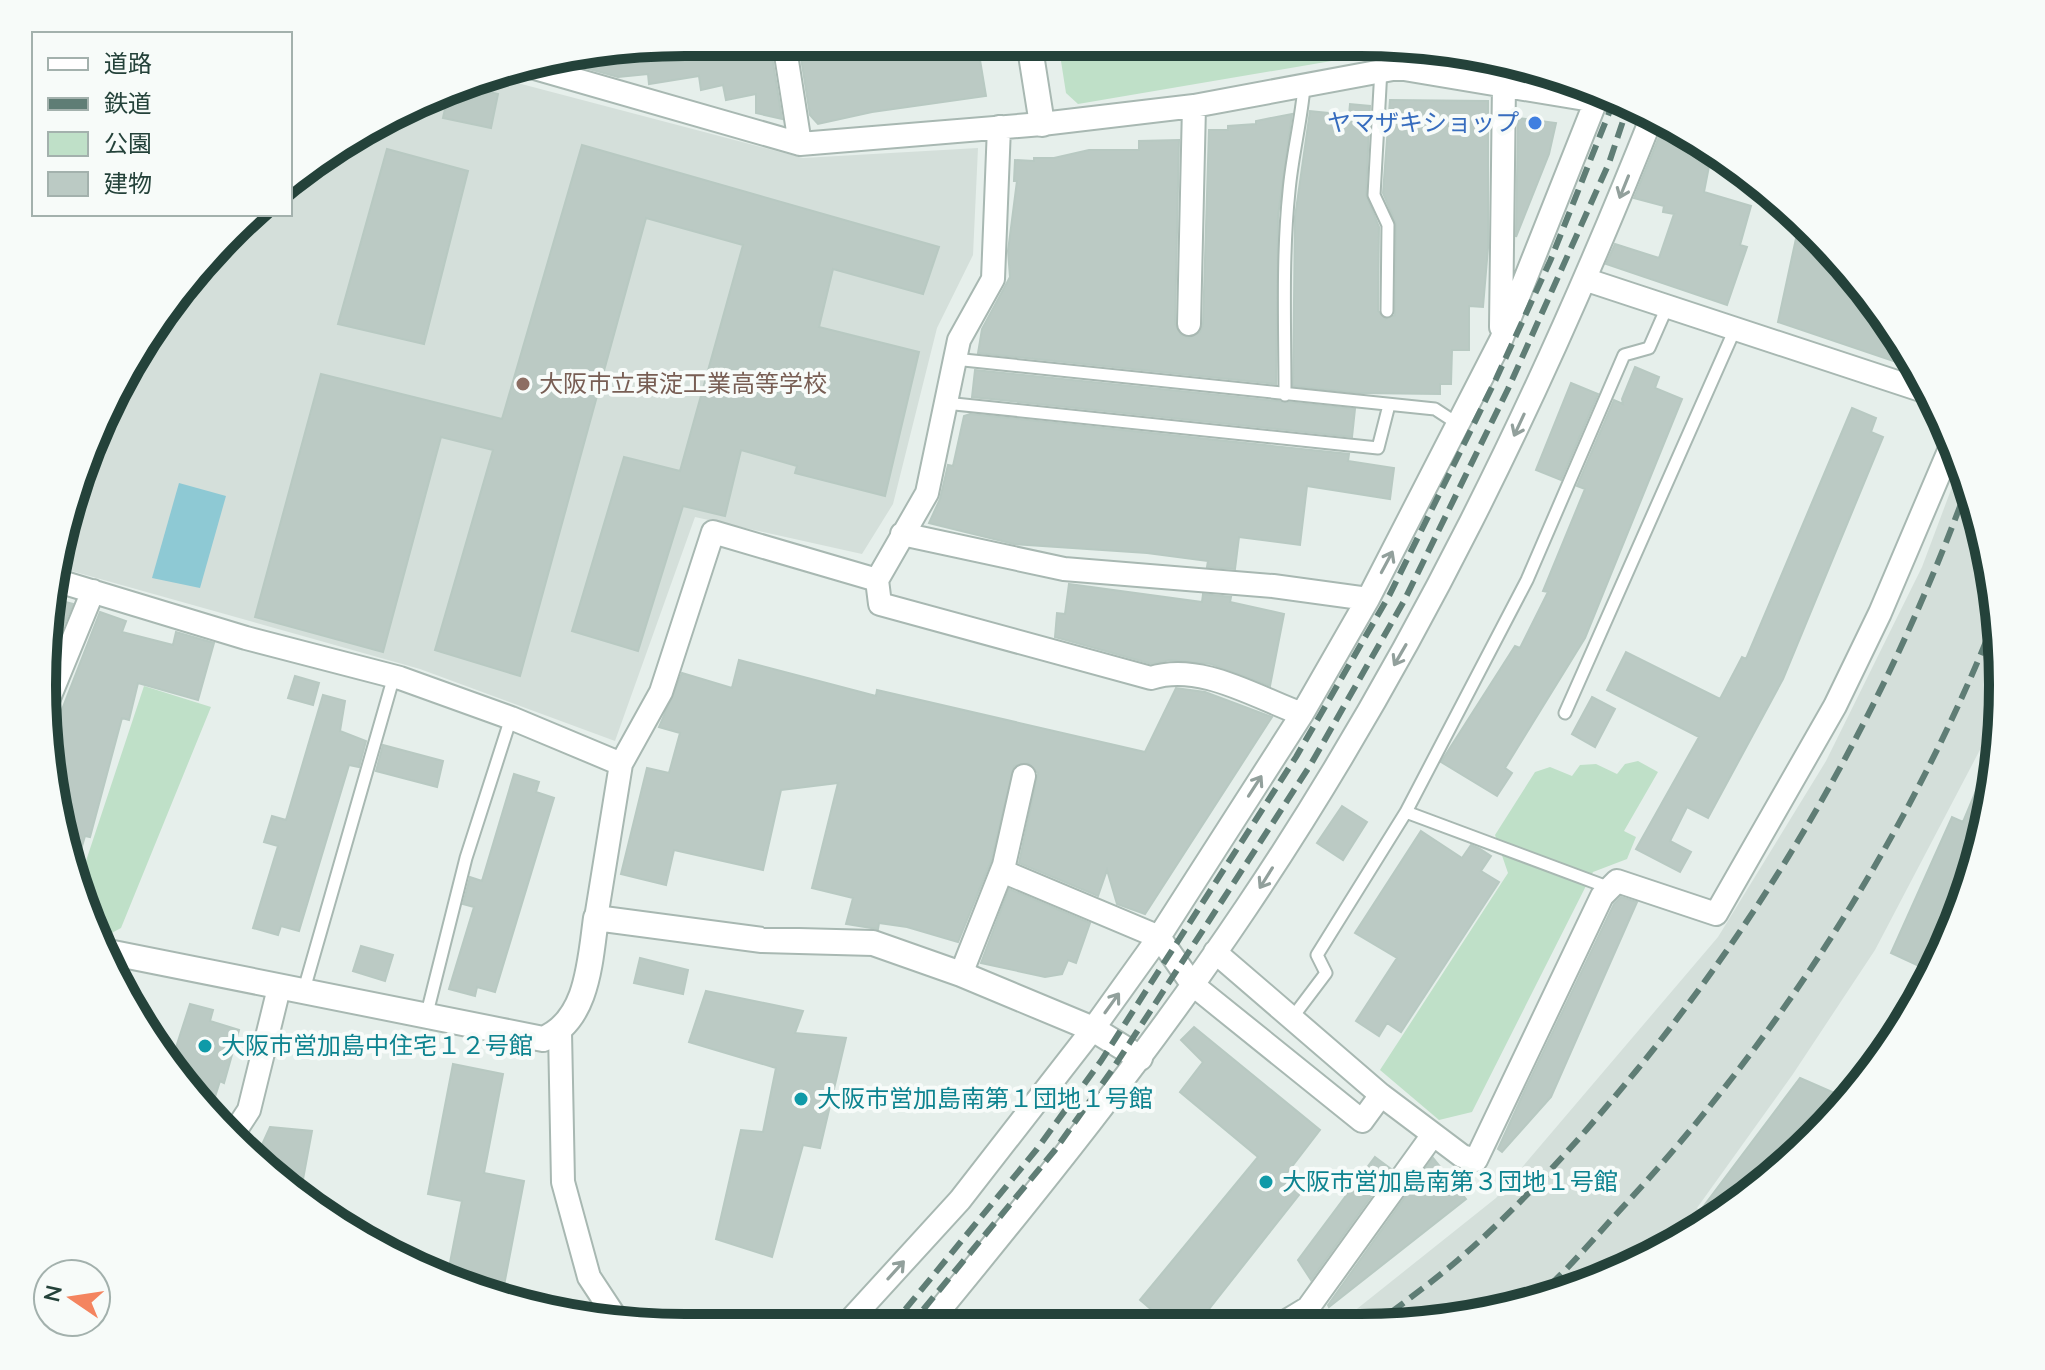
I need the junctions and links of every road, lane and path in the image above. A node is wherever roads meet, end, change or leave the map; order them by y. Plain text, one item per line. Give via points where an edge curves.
1 (786, 56) edge
2 (1031, 56) edge
3 (1381, 69) junction
4 (561, 70) edge
5 (1502, 72) edge
6 (1504, 84) junction
7 (1304, 87) junction
8 (1572, 93) edge
9 (1601, 104) edge
10 (1194, 106) junction
11 (1042, 124) junction
12 (1648, 126) edge
13 (999, 127) junction
14 (800, 144) junction
15 (1587, 280) junction
16 (1667, 307) junction
17 (1387, 311) dead end
18 (1189, 324) dead end
19 (1735, 329) junction
20 (1501, 340) junction
21 (954, 359) junction
22 (1914, 388) edge
23 (1285, 395) junction
24 (945, 403) junction
25 (1389, 405) junction
26 (1459, 425) junction
27 (1946, 457) edge
28 (902, 534) junction
29 (877, 580) junction
30 (64, 583) edge
31 (93, 591) junction
32 (1368, 599) junction
33 (394, 676) junction
34 (56, 681) edge
35 (1565, 713) dead end
36 (1302, 714) junction
37 (511, 718) junction
38 (621, 764) junction
39 (1024, 776) dead end
40 (1406, 812) junction
41 (1002, 871) junction
42 (1610, 888) junction
43 (596, 918) junction
44 (1159, 937) junction
45 (1215, 952) junction
46 (117, 954) edge
47 (961, 974) junction
48 (1192, 984) junction
49 (279, 988) junction
50 (303, 993) junction
51 (426, 1017) junction
52 (1296, 1021) junction
53 (1093, 1029) junction
54 (560, 1032) junction
55 (1278, 1052) junction
56 (1140, 1058) junction
57 (1381, 1095) junction
58 (238, 1127) edge
59 (1432, 1136) junction
60 (611, 1310) edge
61 (856, 1314) edge
62 (936, 1314) edge
63 (1298, 1314) edge

1 - 14 street
2 - 11 street
3 - 6 street
3 - 7 street
3 - 17 lane via 1374,195 1388,225
4 - 14 street
5 - 6 street
6 - 8 street
6 - 20 street
7 - 10 street
7 - 23 lane via 1284,256
9 - 20 street
10 - 11 street
10 - 18 street
11 - 13 street
12 -> 15 street
13 - 14 street
13 - 21 street via 993,279
15 - 16 street
15 -> 45 street via 1426,608 1343,755
16 - 19 street
16 - 40 lane via 1649,348 1624,355 1527,580
19 - 22 street
19 - 35 lane
20 - 26 street
21 - 23 lane
21 - 24 street
23 - 25 lane
24 - 25 lane via 1378,448
24 - 28 street via 927,493
25 - 26 lane via 1435,409
32 -> 26 street
27 - 42 street via 1835,706 1716,914 1617,881
28 - 29 street
28 - 32 street via 1064,569
29 - 36 street via 880,604 1151,678 1172,671 1194,674
29 - 38 street via 713,532 661,692
30 - 31 street
31 - 33 street
31 - 34 street
32 - 36 street
33 - 37 street
33 - 50 lane
44 -> 36 street
37 - 38 street
37 - 51 lane via 466,858
38 - 43 street
39 - 41 street
40 - 42 lane
40 - 52 lane via 1317,955 1326,973
41 - 44 street
41 - 47 street
42 - 59 street via 1476,1160
43 - 47 street via 762,940 873,943
43 - 54 street via 575,1013
44 - 48 street
53 -> 44 street
45 - 48 street
45 - 52 street
46 - 49 street
47 - 53 street
48 - 55 street
48 - 56 street
49 - 50 street
49 - 58 street via 249,1110
50 - 51 street
51 - 54 street via 527,1038
52 - 55 street
52 - 57 street
53 - 56 street
61 -> 53 street via 960,1200
54 - 60 street via 563,1182 589,1277
55 - 57 street via 1362,1121
56 - 62 street
57 - 59 street
59 - 63 street via 1308,1308

